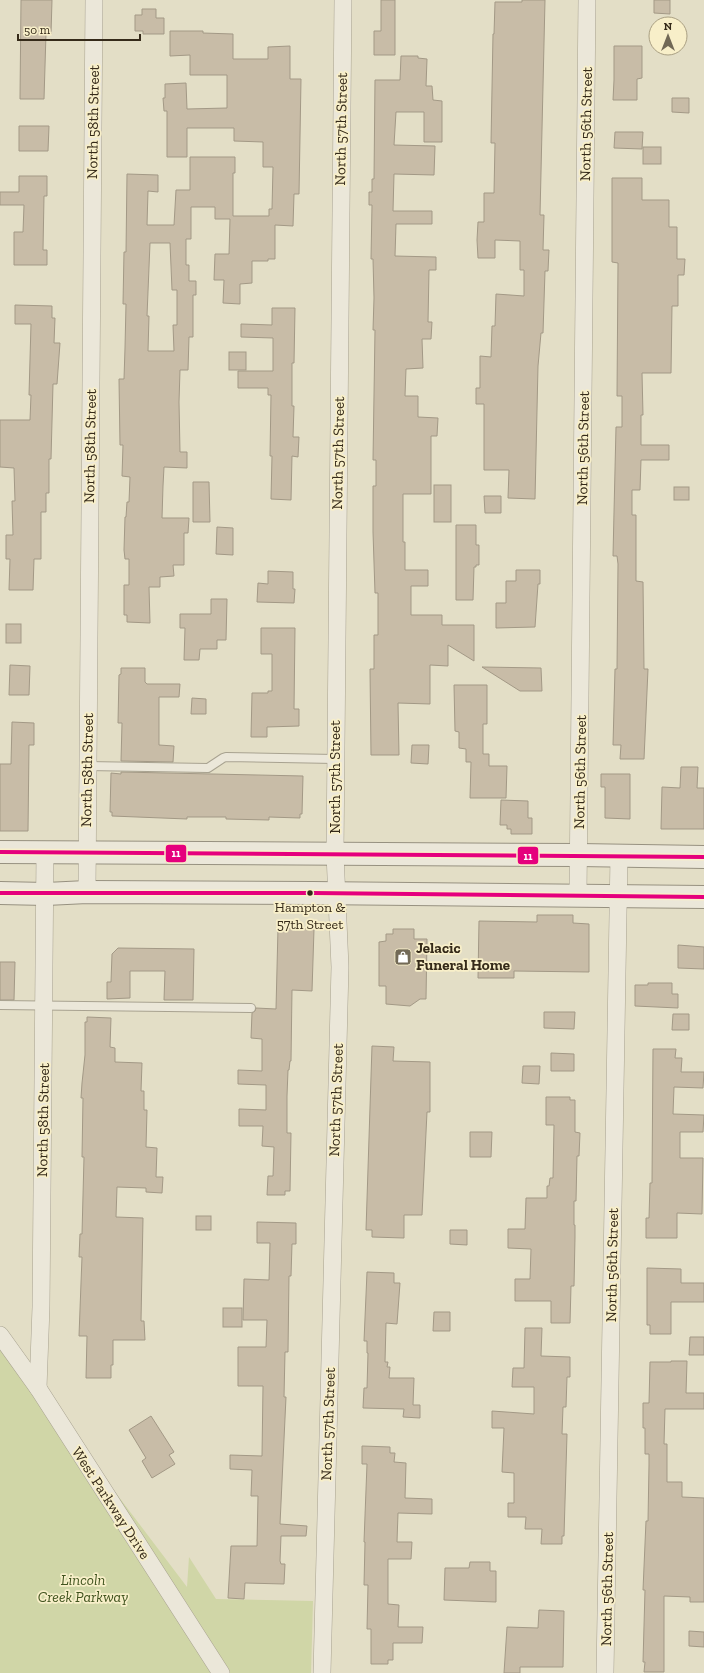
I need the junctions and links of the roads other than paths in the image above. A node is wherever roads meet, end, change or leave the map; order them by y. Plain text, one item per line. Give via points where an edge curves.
1 (94, 0) edge
2 (342, 0) edge
3 (587, 0) edge
4 (335, 759) junction
5 (87, 766) junction
6 (0, 852) edge
7 (45, 852) junction
8 (86, 853) junction
9 (335, 854) junction
10 (579, 855) junction
11 (619, 856) junction
12 (704, 857) edge
13 (87, 892) junction
14 (0, 893) edge
15 (336, 893) junction
16 (46, 894) junction
17 (578, 895) junction
18 (619, 896) junction
19 (704, 897) edge
20 (0, 1005) edge
21 (44, 1005) junction
22 (251, 1008) dead end
23 (0, 1336) edge
24 (38, 1388) junction
25 (221, 1673) edge
26 (322, 1673) edge
27 (605, 1673) edge

1 - 5 street, North 58th Street
2 - 4 street, North 57th Street
3 - 10 street, North 56th Street
4 - 5 lane via 226,757 208,768
4 - 9 street, North 57th Street
5 - 8 street, North 58th Street
6 - 7 main road
7 - 8 main road
7 - 16 street, North 58th Street
8 - 9 main road
8 - 13 street, North 58th Street
9 - 10 main road
9 - 15 street, North 57th Street
10 - 11 main road
10 - 17 street, North 56th Street
11 - 12 main road
11 - 18 street, North 56th Street
13 - 15 main road
13 - 16 main road
14 - 16 main road
15 - 17 main road
15 - 26 street, North 57th Street via 339,983
16 - 21 street, North 58th Street
17 - 18 main road
18 - 19 main road
18 - 27 street, North 56th Street
20 - 21 lane
21 - 22 lane
21 - 24 street, North 58th Street
23 - 24 street, West Parkway Drive
24 - 25 street, West Parkway Drive

